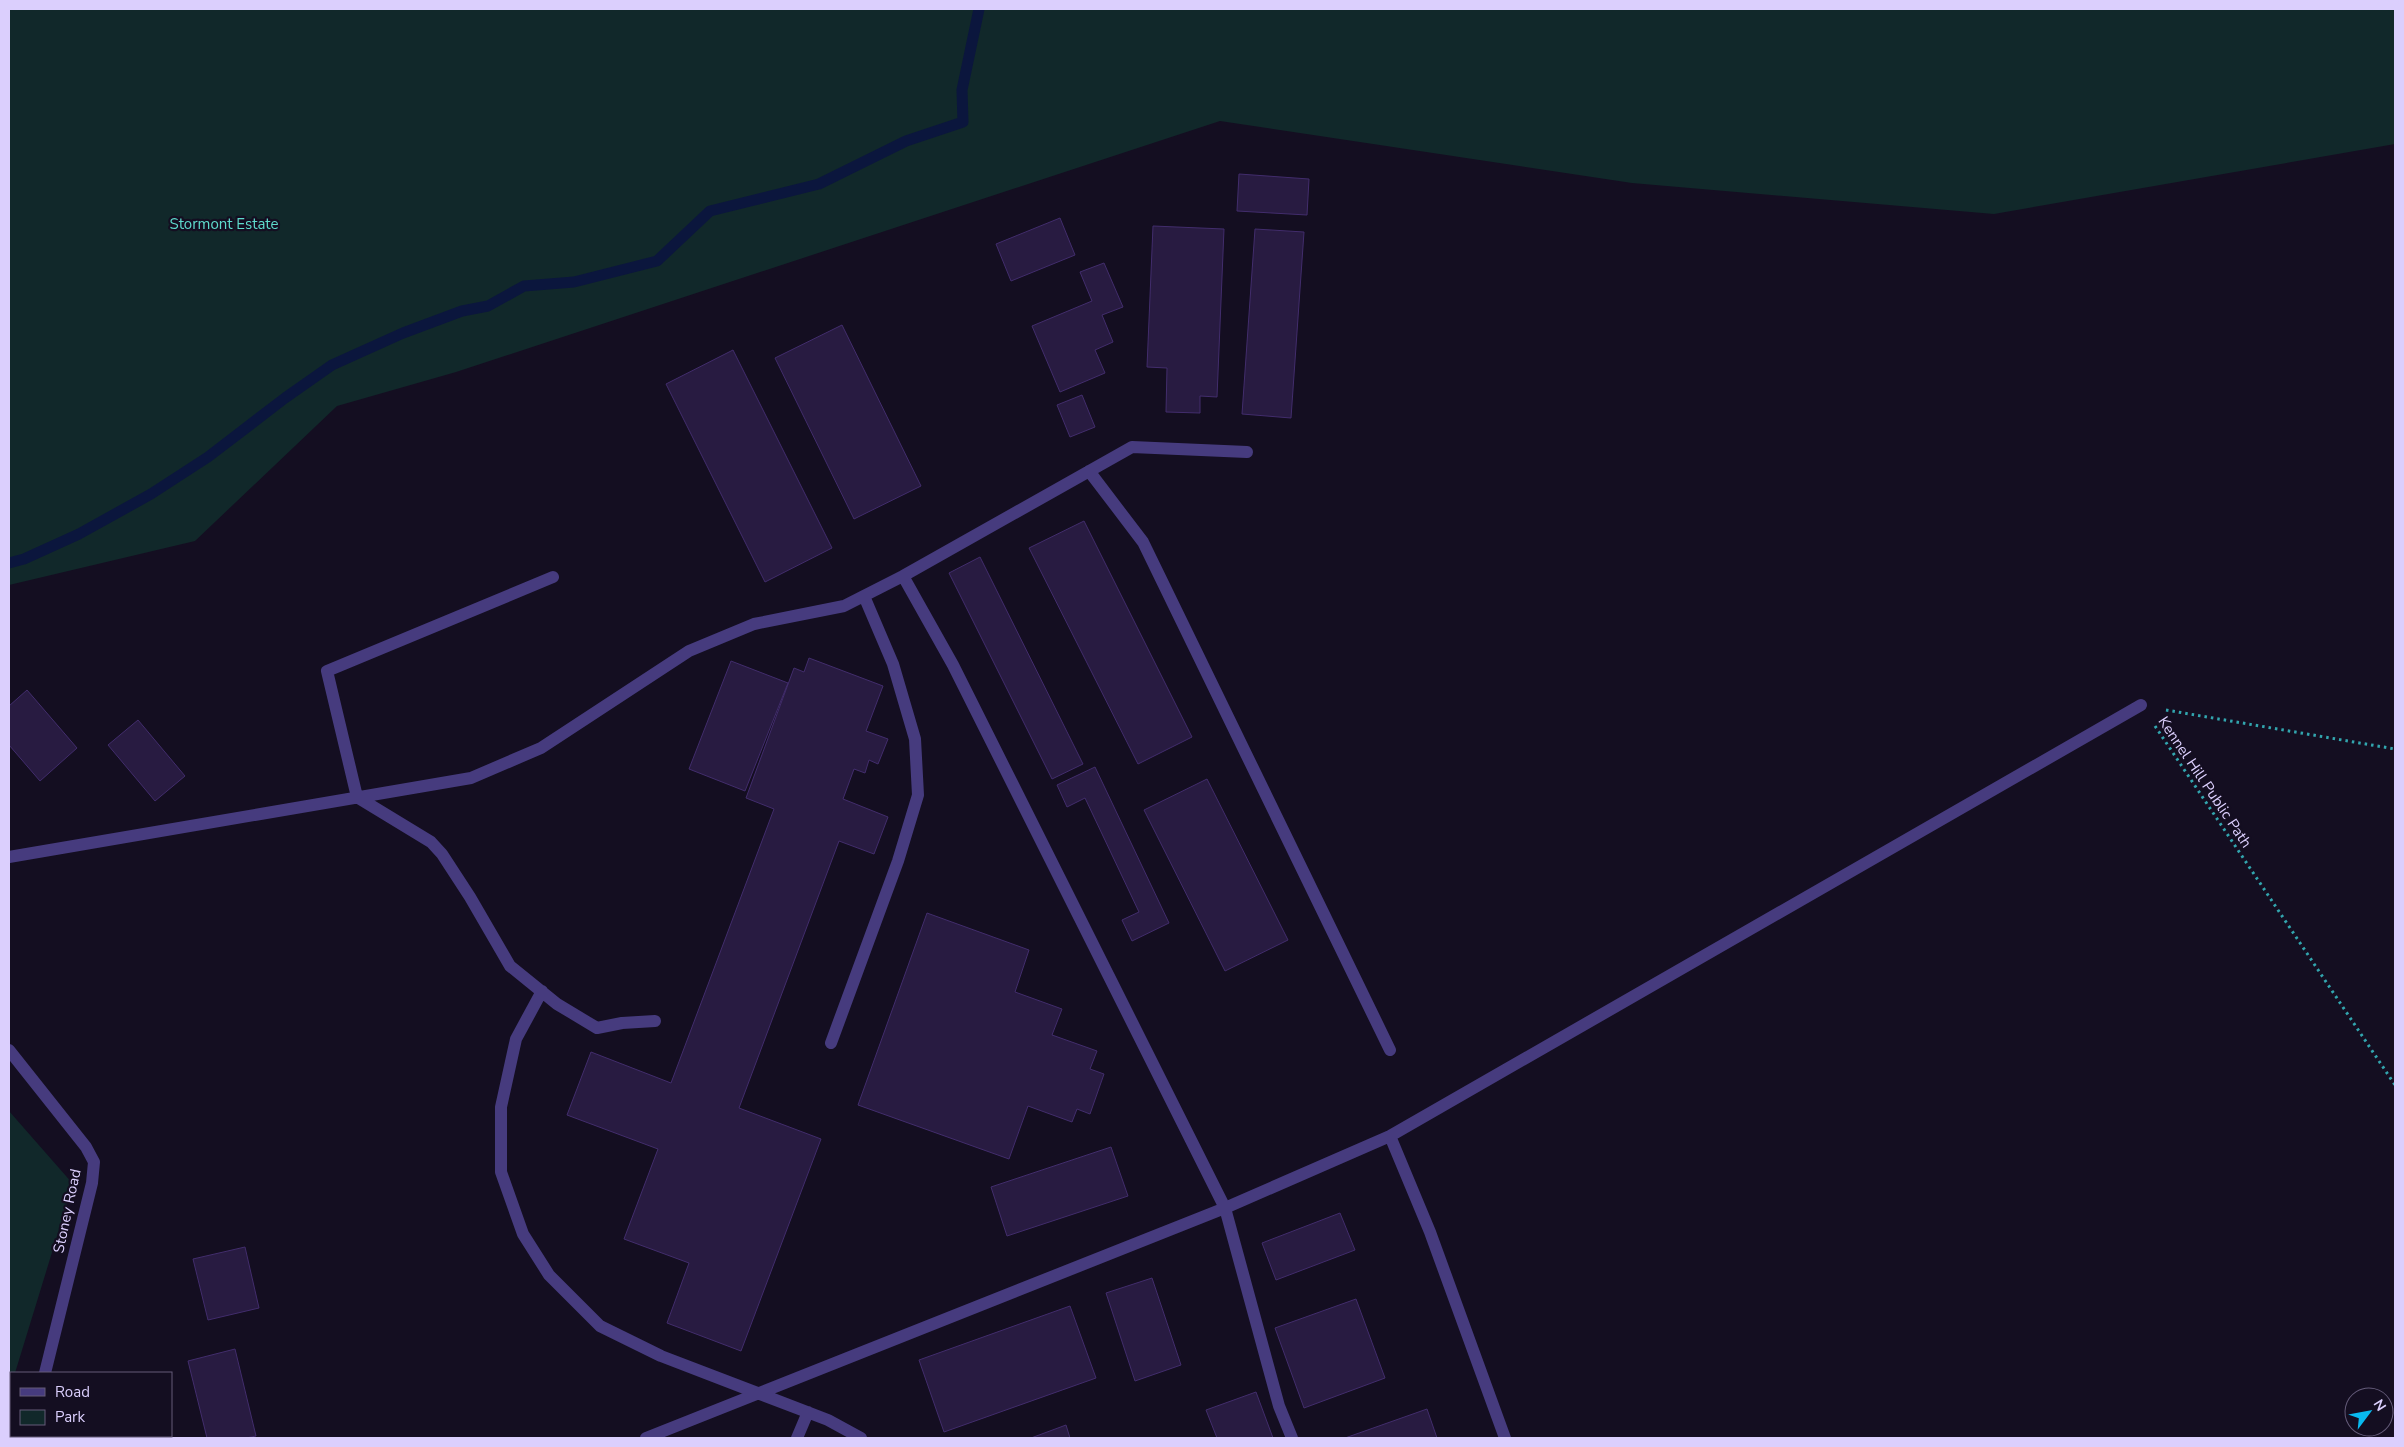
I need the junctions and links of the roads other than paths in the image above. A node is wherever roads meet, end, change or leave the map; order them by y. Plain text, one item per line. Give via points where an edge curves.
1 (1247, 452) dead end
2 (1089, 471) junction
3 (903, 576) junction
4 (553, 578) dead end
5 (864, 596) junction
6 (2141, 705) road end
7 (358, 797) junction
8 (9, 857) edge
9 (542, 991) junction
10 (655, 1022) dead end
11 (831, 1043) dead end
12 (9, 1050) edge
13 (1390, 1050) dead end
14 (1390, 1136) junction
15 (1225, 1208) junction
16 (45, 1372) edge
17 (758, 1393) junction
18 (808, 1412) junction
19 (646, 1438) edge
20 (797, 1438) edge
21 (861, 1438) edge
22 (1292, 1438) edge
23 (1505, 1438) edge

1 - 2 street via 1132,446
2 - 3 street
2 - 13 street via 1143,542
3 - 5 street
3 - 15 street via 952,665
4 - 7 street via 327,671
5 - 7 street via 844,606 754,624 689,651 541,748 471,778
5 - 11 street via 893,664 915,739 918,795 898,861
6 - 14 street
7 - 8 street
7 - 9 street via 430,842 442,854 510,966
9 - 10 street via 557,1004 598,1028
9 - 17 street via 516,1039 501,1106 501,1172 523,1234 549,1275 600,1326 661,1356
12 - 16 street, Stoney Road via 86,1147 94,1162 92,1183
14 - 15 street
14 - 23 street via 1430,1232
15 - 17 street
15 - 22 street via 1280,1406
17 - 18 street
17 - 19 street
18 - 20 street
18 - 21 street

